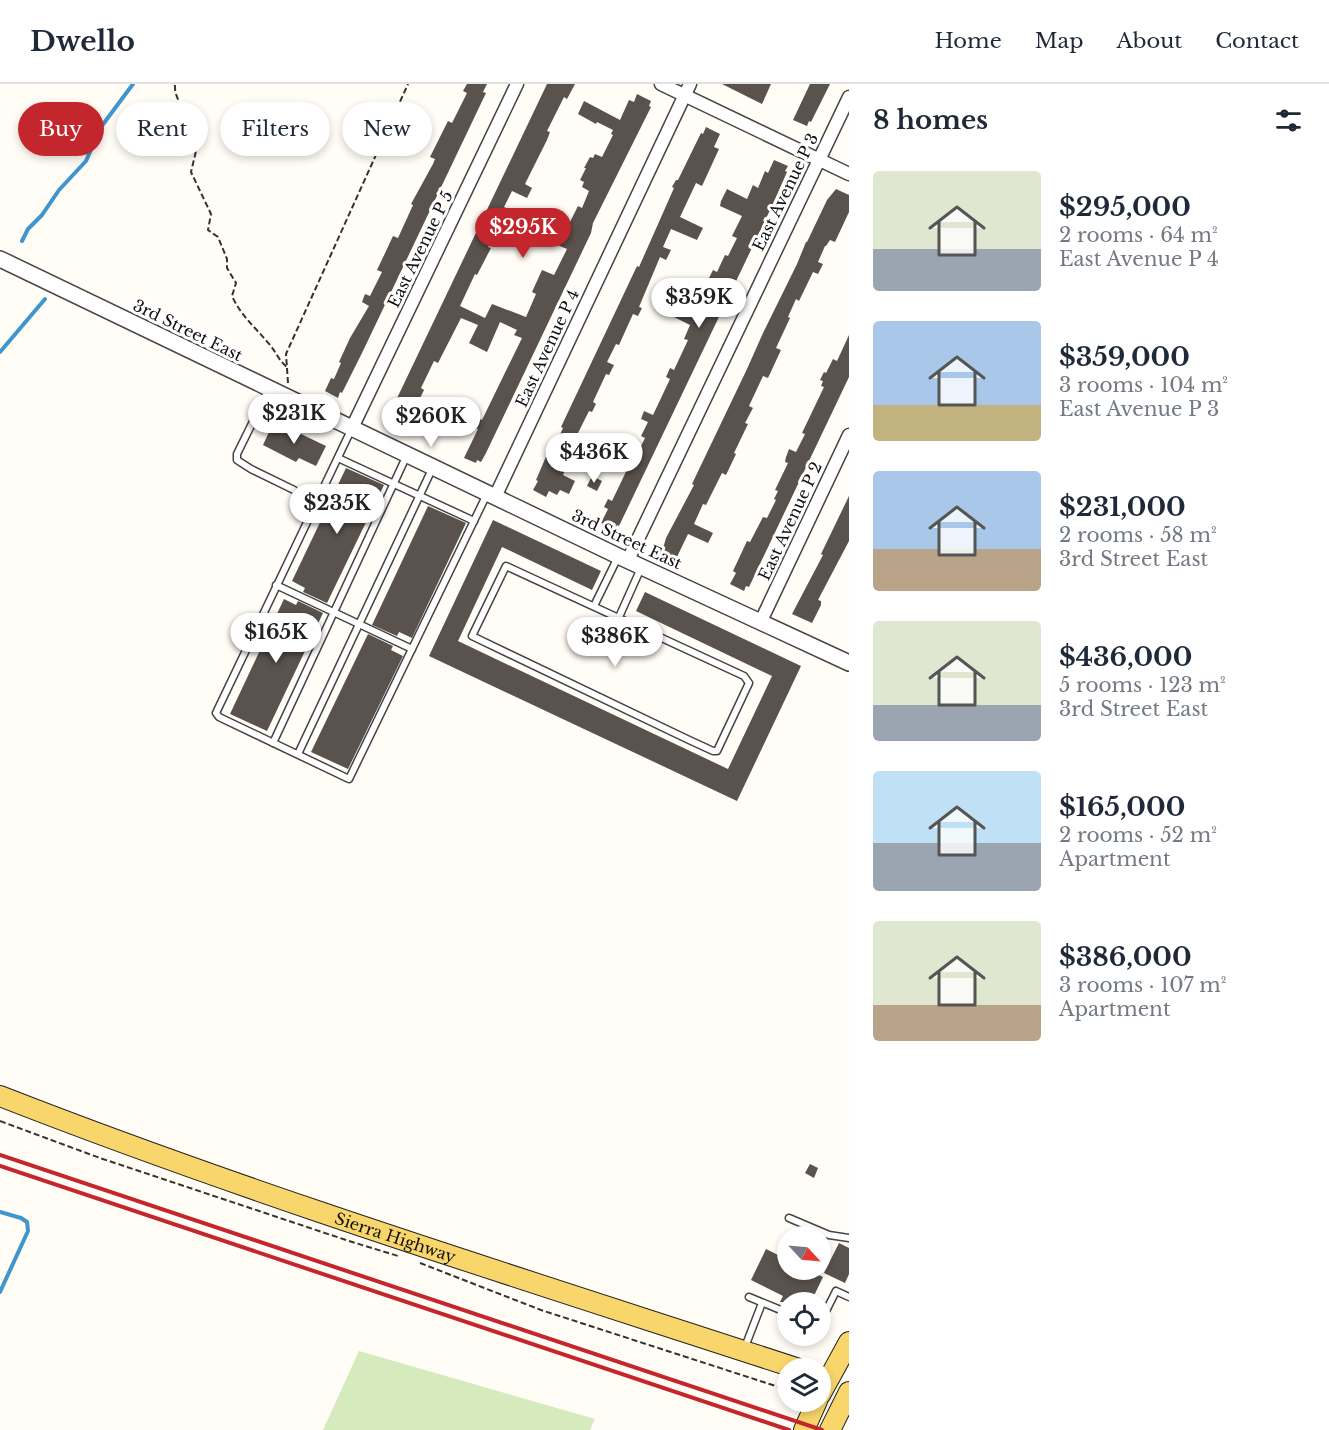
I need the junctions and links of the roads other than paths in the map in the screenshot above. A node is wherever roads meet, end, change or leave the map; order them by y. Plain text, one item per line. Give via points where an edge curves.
1 (517, 84) edge
2 (661, 84) edge
3 (688, 90) edge
4 (849, 97) edge
5 (819, 160) junction
6 (849, 174) edge
7 (0, 260) edge
8 (269, 388) junction
9 (352, 428) junction
10 (849, 435) edge
11 (407, 454) junction
12 (339, 458) junction
13 (433, 467) junction
14 (393, 483) junction
15 (294, 490) dead end
16 (418, 495) junction
17 (491, 495) junction
18 (474, 520) junction
19 (629, 561) junction
20 (276, 585) junction
21 (594, 606) junction
22 (335, 612) junction
23 (619, 617) junction
24 (761, 621) junction
25 (359, 623) junction
26 (412, 649) junction
27 (849, 663) edge
28 (273, 742) junction
29 (298, 754) junction
30 (0, 1096) edge
31 (789, 1218) dead end
32 (849, 1238) edge
33 (749, 1297) dead end
34 (849, 1297) edge
35 (831, 1301) edge
36 (762, 1302) junction
37 (777, 1308) edge
38 (849, 1342) edge
39 (743, 1351) junction
40 (777, 1362) edge
41 (831, 1372) edge
42 (831, 1385) edge
43 (849, 1390) edge
44 (812, 1412) edge
45 (804, 1430) edge
46 (830, 1430) edge

1 - 9 street, East Avenue P 5
2 - 3 street
3 - 5 street
3 - 17 street, East Avenue P 4
4 - 5 street, East Avenue P 3
5 - 6 street
5 - 19 street, East Avenue P 3
7 - 8 street, 3rd Street East
8 - 9 street, 3rd Street East
8 - 15 lane via 237,460
9 - 11 street, 3rd Street East
9 - 12 lane
10 - 24 street, East Avenue P 2
11 - 13 street, 3rd Street East
11 - 14 lane
12 - 14 lane
12 - 20 lane
13 - 16 lane
13 - 17 street, 3rd Street East
14 - 16 lane
14 - 22 lane
16 - 18 lane
16 - 25 lane
17 - 18 lane
17 - 19 street, 3rd Street East
18 - 26 lane
19 - 21 lane
19 - 23 lane
19 - 24 street, 3rd Street East
20 - 22 lane
20 - 28 lane via 216,713
21 - 23 lane
21 - 23 lane via 506,566 472,636 717,751 748,679
22 - 25 lane
22 - 28 lane
24 - 27 street, 3rd Street East
25 - 26 lane
25 - 29 lane
26 - 29 lane via 349,778
28 - 29 lane
30 - 39 main road, Sierra Highway via 108,1138 352,1222
31 - 32 lane via 830,1235
33 - 36 lane
34 - 35 lane via 836,1291
36 - 37 lane
36 - 39 lane
38 - 41 main road
39 - 40 main road, Sierra Highway
42 - 43 main road
43 - 46 main road
44 - 45 main road

